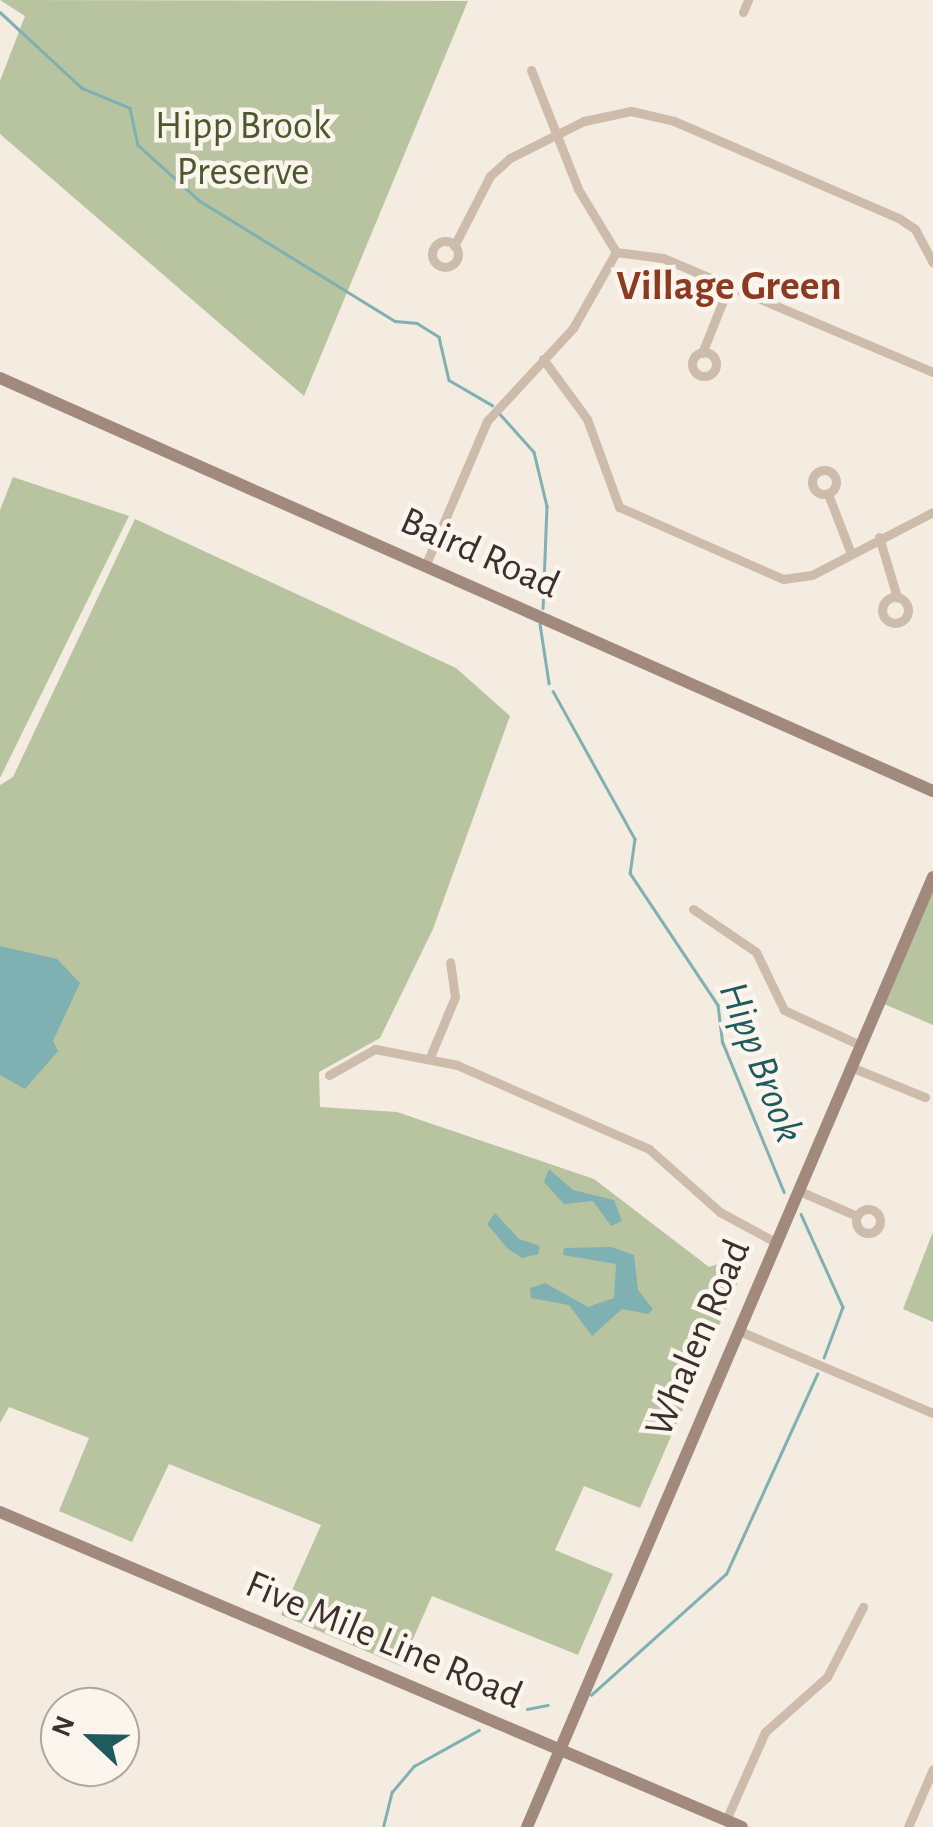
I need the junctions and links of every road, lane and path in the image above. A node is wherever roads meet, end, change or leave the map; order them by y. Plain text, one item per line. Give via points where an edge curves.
1 (748, 0) edge
2 (742, 12) dead end
3 (530, 70) dead end
4 (554, 133) junction
5 (454, 246) dead end
6 (616, 252) junction
7 (933, 263) edge
8 (729, 286) junction
9 (702, 353) dead end
10 (543, 359) junction
11 (933, 372) edge
12 (0, 378) edge
13 (828, 494) dead end
14 (933, 512) edge
15 (879, 537) junction
16 (850, 552) junction
17 (426, 564) junction
18 (896, 597) dead end
19 (933, 791) edge
20 (933, 877) edge
21 (694, 909) dead end
22 (450, 962) dead end
23 (860, 1045) junction
24 (430, 1057) junction
25 (850, 1066) junction
26 (329, 1075) dead end
27 (925, 1097) dead end
28 (797, 1190) junction
29 (857, 1216) dead end
30 (775, 1242) junction
31 (737, 1330) junction
32 (933, 1413) edge
33 (0, 1512) edge
34 (863, 1607) dead end
35 (557, 1749) junction
36 (933, 1769) edge
37 (726, 1820) junction
38 (527, 1827) edge
39 (742, 1827) edge
40 (908, 1827) edge

1 - 2 street
3 - 4 street
4 - 5 street via 490,176
4 - 6 street
4 - 7 street via 606,114 653,113 900,219
6 - 8 street via 663,258
6 - 10 street via 582,316
8 - 9 street
8 - 11 street
10 - 16 street via 587,419 618,506 790,581
10 - 17 street via 487,421
12 - 17 street, Baird Road
13 - 16 street
14 - 15 street
15 - 16 street
15 - 18 street
17 - 19 street, Baird Road
20 - 23 street, Whalen Road
21 - 23 street via 756,952 784,1010
22 - 24 street via 455,997
23 - 25 street, Whalen Road
24 - 26 street via 369,1050
24 - 30 street via 550,1101 649,1149 720,1212
25 - 27 street
25 - 28 street, Whalen Road
28 - 29 street
28 - 30 street, Whalen Road
30 - 31 street, Whalen Road
31 - 32 street
31 - 35 street, Whalen Road
33 - 35 street, Five Mile Line Road
34 - 37 street via 827,1677 765,1732
35 - 37 street, Five Mile Line Road
35 - 38 street, Whalen Road
36 - 40 street
37 - 39 street, Five Mile Line Road

